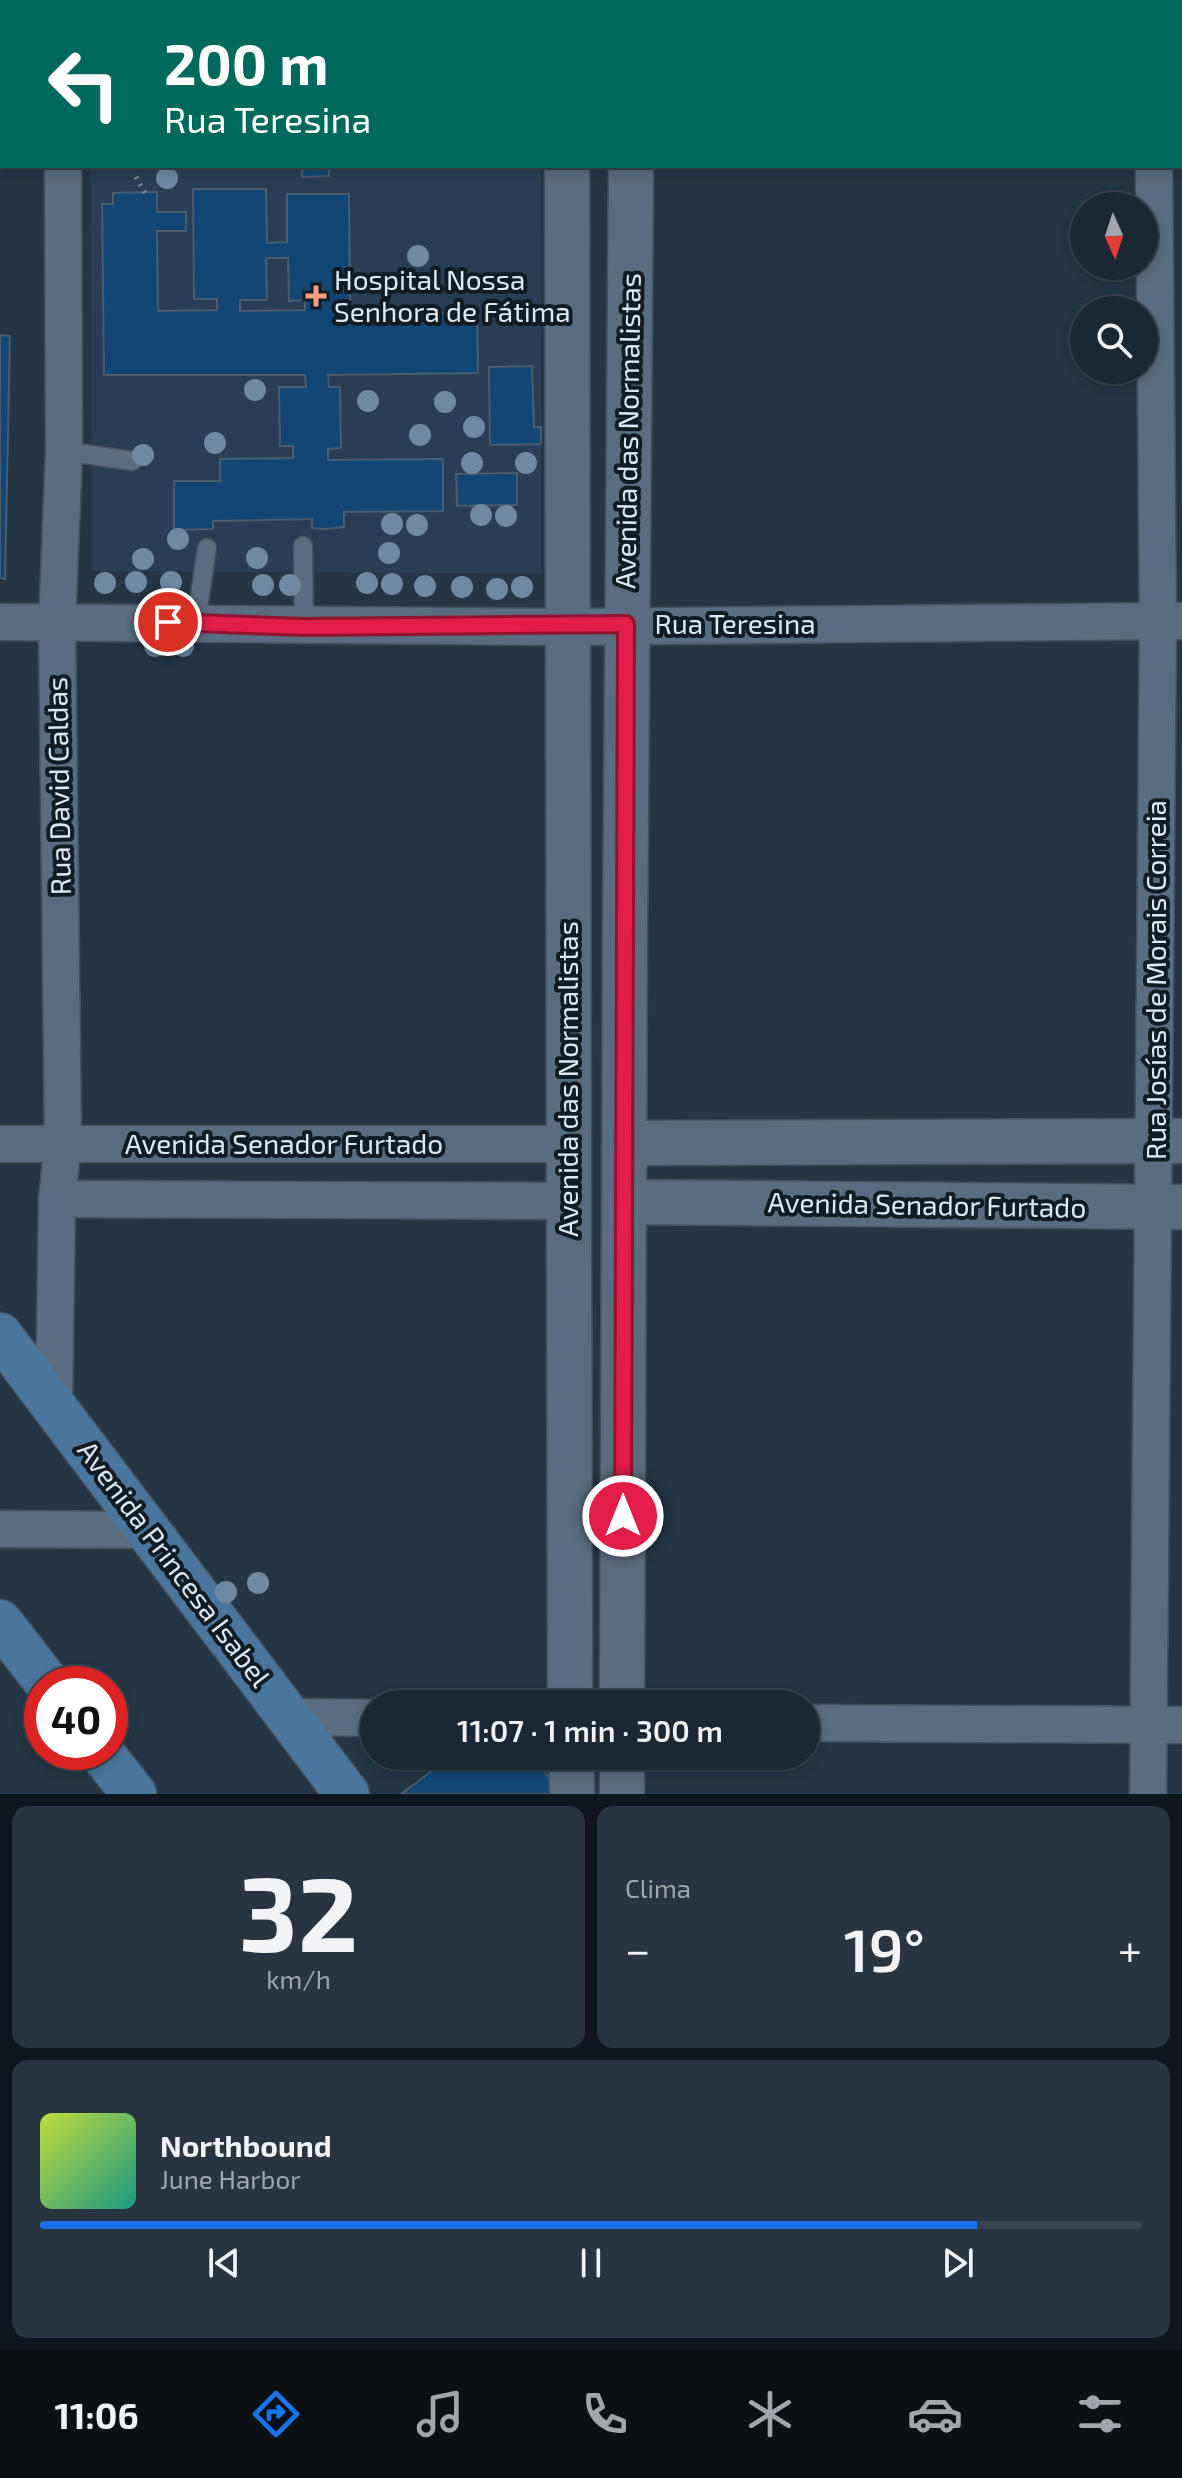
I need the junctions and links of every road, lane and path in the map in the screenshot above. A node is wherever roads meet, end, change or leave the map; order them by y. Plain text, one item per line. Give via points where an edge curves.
1 (63, 168) edge
2 (567, 168) edge
3 (631, 168) edge
4 (1154, 168) edge
5 (136, 177) dead end
6 (145, 193) dead end
7 (64, 451) junction
8 (132, 461) dead end
9 (303, 546) dead end
10 (207, 548) dead end
11 (1170, 621) edge
12 (0, 622) edge
13 (196, 622) junction
14 (57, 624) junction
15 (626, 624) junction
16 (304, 627) junction
17 (569, 627) junction
18 (1169, 1140) edge
19 (63, 1143) junction
20 (625, 1143) junction
21 (0, 1144) edge
22 (567, 1144) junction
23 (332, 1147) junction
24 (57, 1199) junction
25 (326, 1199) junction
26 (567, 1201) junction
27 (624, 1202) junction
28 (1168, 1207) edge
29 (0, 1335) edge
30 (54, 1406) junction
31 (0, 1529) edge
32 (150, 1530) junction
33 (0, 1622) edge
34 (34, 1666) edge
35 (570, 1690) edge
36 (622, 1690) edge
37 (288, 1717) junction
38 (360, 1718) edge
39 (820, 1723) edge
40 (1165, 1725) edge
41 (115, 1770) edge
42 (571, 1770) edge
43 (622, 1770) edge
44 (134, 1794) edge
45 (347, 1794) edge
46 (572, 1794) edge
47 (622, 1794) edge
48 (1148, 1794) edge

1 - 7 street, Rua David Caldas
2 - 17 street, Avenida das Normalistas
3 - 15 street, Avenida das Normalistas
4 - 11 street, Rua Josías de Morais Correia
5 - 6 path
7 - 8 lane
7 - 14 street, Rua David Caldas
9 - 16 lane
10 - 13 lane
11 - 15 street, Rua Teresina
11 - 18 street, Rua Josías de Morais Correia
12 - 14 street, Rua Teresina
13 - 14 street, Rua Teresina
13 - 16 street, Rua Teresina
14 - 19 street, Rua David Caldas
15 - 17 street, Rua Teresina
15 - 20 street, Avenida das Normalistas
16 - 17 street, Rua Teresina
17 - 22 street, Avenida das Normalistas
18 - 20 street
18 - 28 street, Rua Josías de Morais Correia
19 - 21 street, Avenida Senador Furtado
19 - 23 street, Avenida Senador Furtado
19 - 24 street, Rua David Caldas
20 - 27 street, Avenida das Normalistas
22 - 23 street, Avenida Senador Furtado
22 - 26 street, Avenida das Normalistas
23 - 25 street
24 - 25 street, Avenida Senador Furtado
24 - 30 street, Rua David Caldas
25 - 26 street, Avenida Senador Furtado
26 - 35 street, Avenida das Normalistas
27 - 28 street, Avenida Senador Furtado
27 - 36 street, Avenida das Normalistas
28 - 40 street, Rua Josías de Morais Correia
29 - 30 main road, Avenida Princesa Isabel
30 - 32 main road, Avenida Princesa Isabel
31 - 32 street
32 - 37 main road, Avenida Princesa Isabel
33 - 34 main road
37 - 38 street
37 - 45 main road, Avenida Princesa Isabel
39 - 40 street
40 - 48 street, Rua Josías de Morais Correia
41 - 44 main road
42 - 46 street
43 - 47 street

